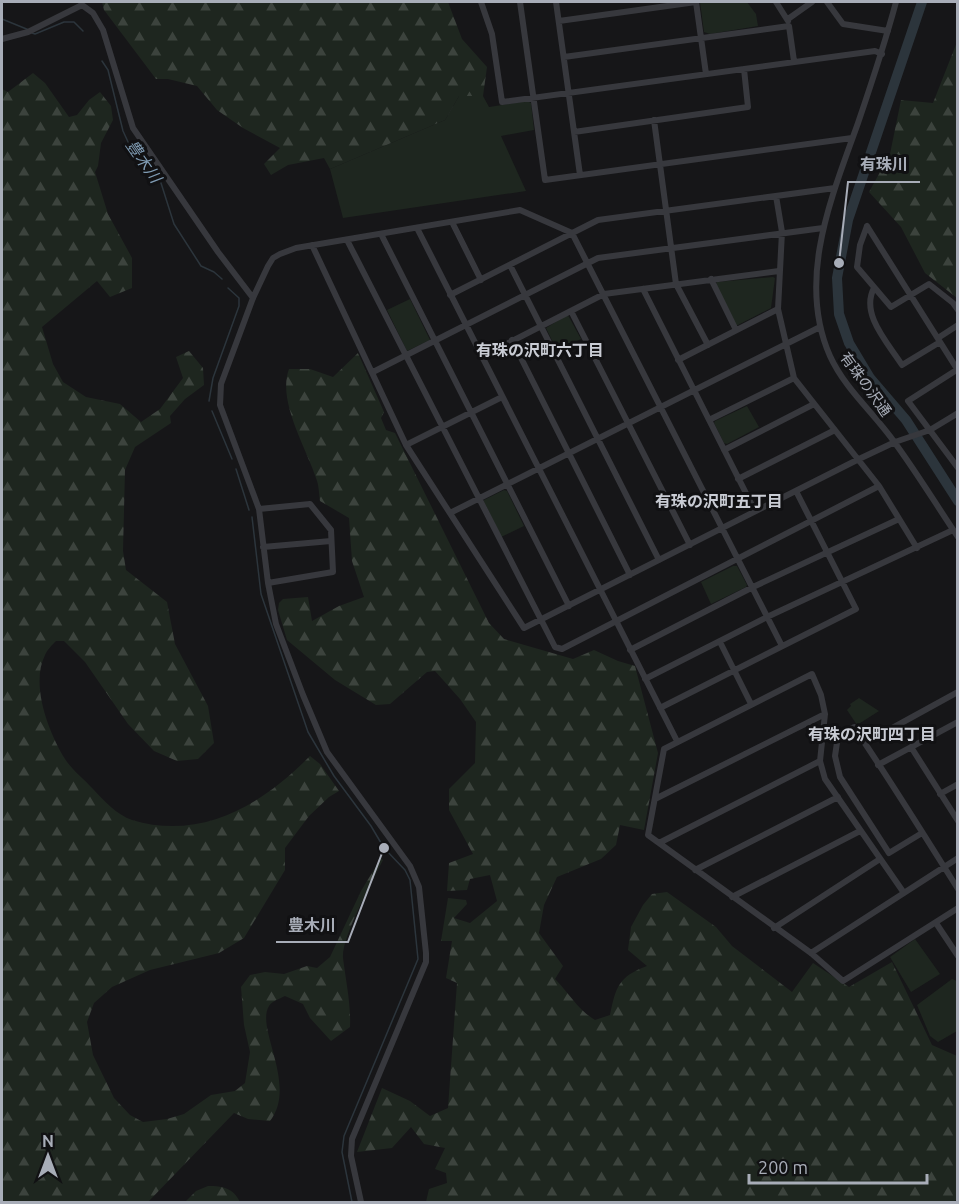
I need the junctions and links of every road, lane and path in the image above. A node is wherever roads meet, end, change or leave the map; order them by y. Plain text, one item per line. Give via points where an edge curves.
1 (481, 2) edge
2 (520, 2) edge
3 (556, 2) edge
4 (696, 2) edge
5 (776, 2) edge
6 (812, 2) edge
7 (827, 2) edge
8 (896, 2) edge
9 (82, 3) edge
10 (559, 21) junction
11 (789, 22) junction
12 (888, 31) junction
13 (701, 38) junction
14 (2, 39) edge
15 (882, 54) junction
16 (564, 57) junction
17 (794, 61) junction
18 (744, 69) junction
19 (706, 74) junction
20 (569, 93) junction
21 (534, 97) junction
22 (654, 120) junction
23 (574, 132) junction
24 (852, 138) junction
25 (660, 164) junction
26 (580, 175) junction
27 (835, 188) junction
28 (777, 196) junction
29 (666, 212) junction
30 (452, 222) junction
31 (417, 228) junction
32 (823, 228) junction
33 (782, 232) junction
34 (572, 233) junction
35 (381, 234) junction
36 (347, 240) junction
37 (312, 245) junction
38 (671, 248) junction
39 (589, 264) junction
40 (510, 265) junction
41 (779, 271) junction
42 (711, 279) junction
43 (481, 280) junction
44 (676, 284) junction
45 (874, 288) junction
46 (643, 289) junction
47 (604, 294) junction
48 (911, 294) junction
49 (450, 295) junction
50 (525, 295) junction
51 (253, 298) junction
52 (778, 309) junction
53 (957, 310) edge
54 (571, 311) junction
55 (541, 325) junction
56 (957, 325) edge
57 (466, 326) junction
58 (820, 327) junction
59 (736, 330) junction
60 (512, 340) junction
61 (939, 340) junction
62 (435, 341) junction
63 (786, 343) junction
64 (708, 345) junction
65 (406, 355) junction
66 (481, 357) junction
67 (678, 360) junction
68 (957, 369) edge
69 (373, 372) junction
70 (794, 378) junction
71 (694, 390) junction
72 (502, 397) junction
73 (814, 404) junction
74 (661, 407) junction
75 (472, 412) junction
76 (957, 413) edge
77 (709, 420) junction
78 (628, 424) junction
79 (442, 427) junction
80 (835, 430) junction
81 (928, 431) junction
82 (598, 438) junction
83 (895, 442) junction
84 (406, 445) junction
85 (723, 450) junction
86 (569, 454) junction
87 (955, 458) edge
88 (859, 459) junction
89 (957, 468) edge
90 (538, 469) junction
91 (738, 479) junction
92 (508, 485) junction
93 (879, 486) junction
94 (796, 491) junction
95 (479, 499) junction
96 (259, 509) junction
97 (755, 511) junction
98 (450, 513) junction
99 (899, 519) junction
100 (811, 521) junction
101 (723, 528) junction
102 (953, 531) junction
103 (957, 537) edge
104 (331, 540) junction
105 (690, 545) junction
106 (263, 547) junction
107 (917, 548) junction
108 (827, 552) junction
109 (738, 558) junction
110 (659, 560) junction
111 (630, 575) junction
112 (843, 582) junction
113 (268, 583) junction
114 (753, 588) junction
115 (600, 590) junction
116 (569, 606) junction
117 (767, 617) junction
118 (540, 621) junction
119 (615, 621) junction
120 (720, 642) junction
121 (782, 646) junction
122 (630, 650) junction
123 (734, 670) junction
124 (645, 679) junction
125 (957, 693) edge
126 (751, 704) junction
127 (660, 708) junction
128 (825, 714) junction
129 (957, 722) edge
130 (677, 741) junction
131 (865, 743) junction
132 (911, 747) junction
133 (820, 761) junction
134 (878, 765) junction
135 (957, 784) edge
136 (940, 794) junction
137 (838, 797) junction
138 (655, 799) junction
139 (957, 821) edge
140 (860, 831) junction
141 (922, 832) junction
142 (659, 843) junction
143 (957, 858) edge
144 (880, 859) junction
145 (944, 867) junction
146 (695, 870) junction
147 (957, 889) edge
148 (904, 893) junction
149 (732, 897) junction
150 (957, 908) edge
151 (936, 923) junction
152 (774, 928) junction
153 (811, 952) junction
154 (957, 956) edge
155 (361, 1203) edge

1 - 21 street via 492,34 502,102
2 - 21 street
3 - 10 street
4 - 10 street
4 - 13 street
5 - 11 street
6 - 11 street
7 - 12 street via 843,24
8 - 12 street, 有珠の沢通
9 - 14 street via 31,31
9 - 51 street via 103,30 133,128
10 - 16 street
11 - 13 street
11 - 17 street
12 - 15 street, 有珠の沢通
13 - 16 street
13 - 19 street
15 - 17 street via 875,51
15 - 24 street, 有珠の沢通
16 - 20 street
17 - 18 street
18 - 19 street
18 - 22 street via 748,107
19 - 20 street
20 - 21 street
20 - 23 street
21 - 26 street via 545,180
22 - 23 street
22 - 25 street
23 - 26 street
24 - 25 street
24 - 27 street, 有珠の沢通
25 - 26 street
25 - 29 street
27 - 28 street
27 - 32 street, 有珠の沢通
28 - 29 street
28 - 33 street
29 - 34 street via 598,220
29 - 38 street
30 - 31 street
30 - 34 street via 520,210
30 - 43 street
31 - 35 street
31 - 49 street
32 - 33 street
32 - 58 street, 有珠の沢通 via 816,286
33 - 38 street
33 - 41 street
34 - 39 street
34 - 40 street
35 - 36 street
35 - 62 street
36 - 37 street
36 - 65 street
37 - 51 street via 287,250 273,258
37 - 69 street
38 - 39 street via 598,258
38 - 44 street
39 - 47 street
39 - 50 street
40 - 43 street
40 - 50 street
41 - 42 street
41 - 52 street
42 - 44 street
42 - 59 street
43 - 49 street
44 - 46 street
44 - 64 street
45 - 48 street via 891,307
45 - 48 street via 857,267 867,226
45 - 61 street via 869,297 872,318 902,365
46 - 47 street
46 - 67 street
47 - 54 street
47 - 74 street
48 - 53 street via 929,284
48 - 61 street
49 - 57 street
50 - 55 street
50 - 57 street
51 - 96 street via 221,384 220,405
52 - 59 street
52 - 63 street
54 - 55 street
54 - 78 street
55 - 60 street
55 - 82 street
56 - 61 street
57 - 62 street
57 - 66 street
58 - 63 street
58 - 83 street, 有珠の沢通 via 843,378
59 - 64 street
60 - 66 street
60 - 86 street
61 - 68 street
62 - 65 street
62 - 75 street
63 - 70 street
63 - 71 street
64 - 67 street
65 - 69 street
65 - 79 street
66 - 72 street
67 - 71 street
68 - 81 street via 908,401
69 - 84 street
70 - 73 street
70 - 77 street
71 - 74 street
71 - 77 street
72 - 75 street
72 - 90 street
73 - 80 street
73 - 85 street
74 - 78 street
74 - 101 street
75 - 79 street
75 - 92 street
76 - 81 street
77 - 85 street
78 - 82 street
78 - 105 street
79 - 84 street
79 - 95 street
80 - 88 street
80 - 91 street
81 - 83 street
81 - 87 street
82 - 86 street
82 - 110 street
83 - 88 street
83 - 102 street, 有珠の沢通
84 - 98 street
85 - 91 street
86 - 90 street
86 - 111 street
87 - 89 street
88 - 93 street
88 - 94 street
90 - 92 street
90 - 115 street
91 - 97 street
92 - 95 street
92 - 116 street
93 - 99 street
93 - 100 street
94 - 97 street
94 - 100 street
95 - 98 street
95 - 118 street
96 - 104 street via 310,504 328,524
96 - 106 street
97 - 101 street
98 - 118 street via 524,628
99 - 107 street
99 - 108 street
100 - 108 street
100 - 109 street
101 - 105 street
101 - 109 street
102 - 103 street, 有珠の沢通
102 - 107 street
104 - 106 street
104 - 113 street via 333,572
105 - 110 street
106 - 113 street
107 - 112 street
108 - 112 street
108 - 114 street
109 - 114 street
109 - 119 street
110 - 111 street
111 - 115 street
112 - 117 street
112 - 121 street via 856,609
113 - 155 street via 276,624 327,752 410,866 419,887 426,962 352,1139 351,1156
114 - 117 street
114 - 122 street
115 - 116 street
115 - 119 street
116 - 118 street
117 - 120 street
117 - 121 street
118 - 119 street via 555,647 562,649
119 - 122 street
120 - 123 street
120 - 124 street
121 - 123 street
122 - 124 street
123 - 126 street
123 - 127 street
124 - 127 street
125 - 131 street
126 - 128 street via 812,674
126 - 130 street
127 - 130 street
128 - 133 street
128 - 138 street
129 - 132 street
130 - 138 street via 664,749
131 - 134 street
131 - 141 street via 854,728 838,736 838,772 889,854
132 - 134 street
132 - 136 street
133 - 137 street via 825,779
133 - 142 street
134 - 141 street
135 - 136 street
136 - 139 street
137 - 140 street
137 - 146 street
138 - 142 street via 648,835
140 - 144 street
140 - 149 street
141 - 145 street
142 - 146 street
143 - 145 street
144 - 148 street
144 - 152 street
145 - 147 street
145 - 148 street
146 - 149 street
148 - 153 street
149 - 152 street
150 - 151 street
151 - 153 street via 843,981
151 - 154 street
152 - 153 street

